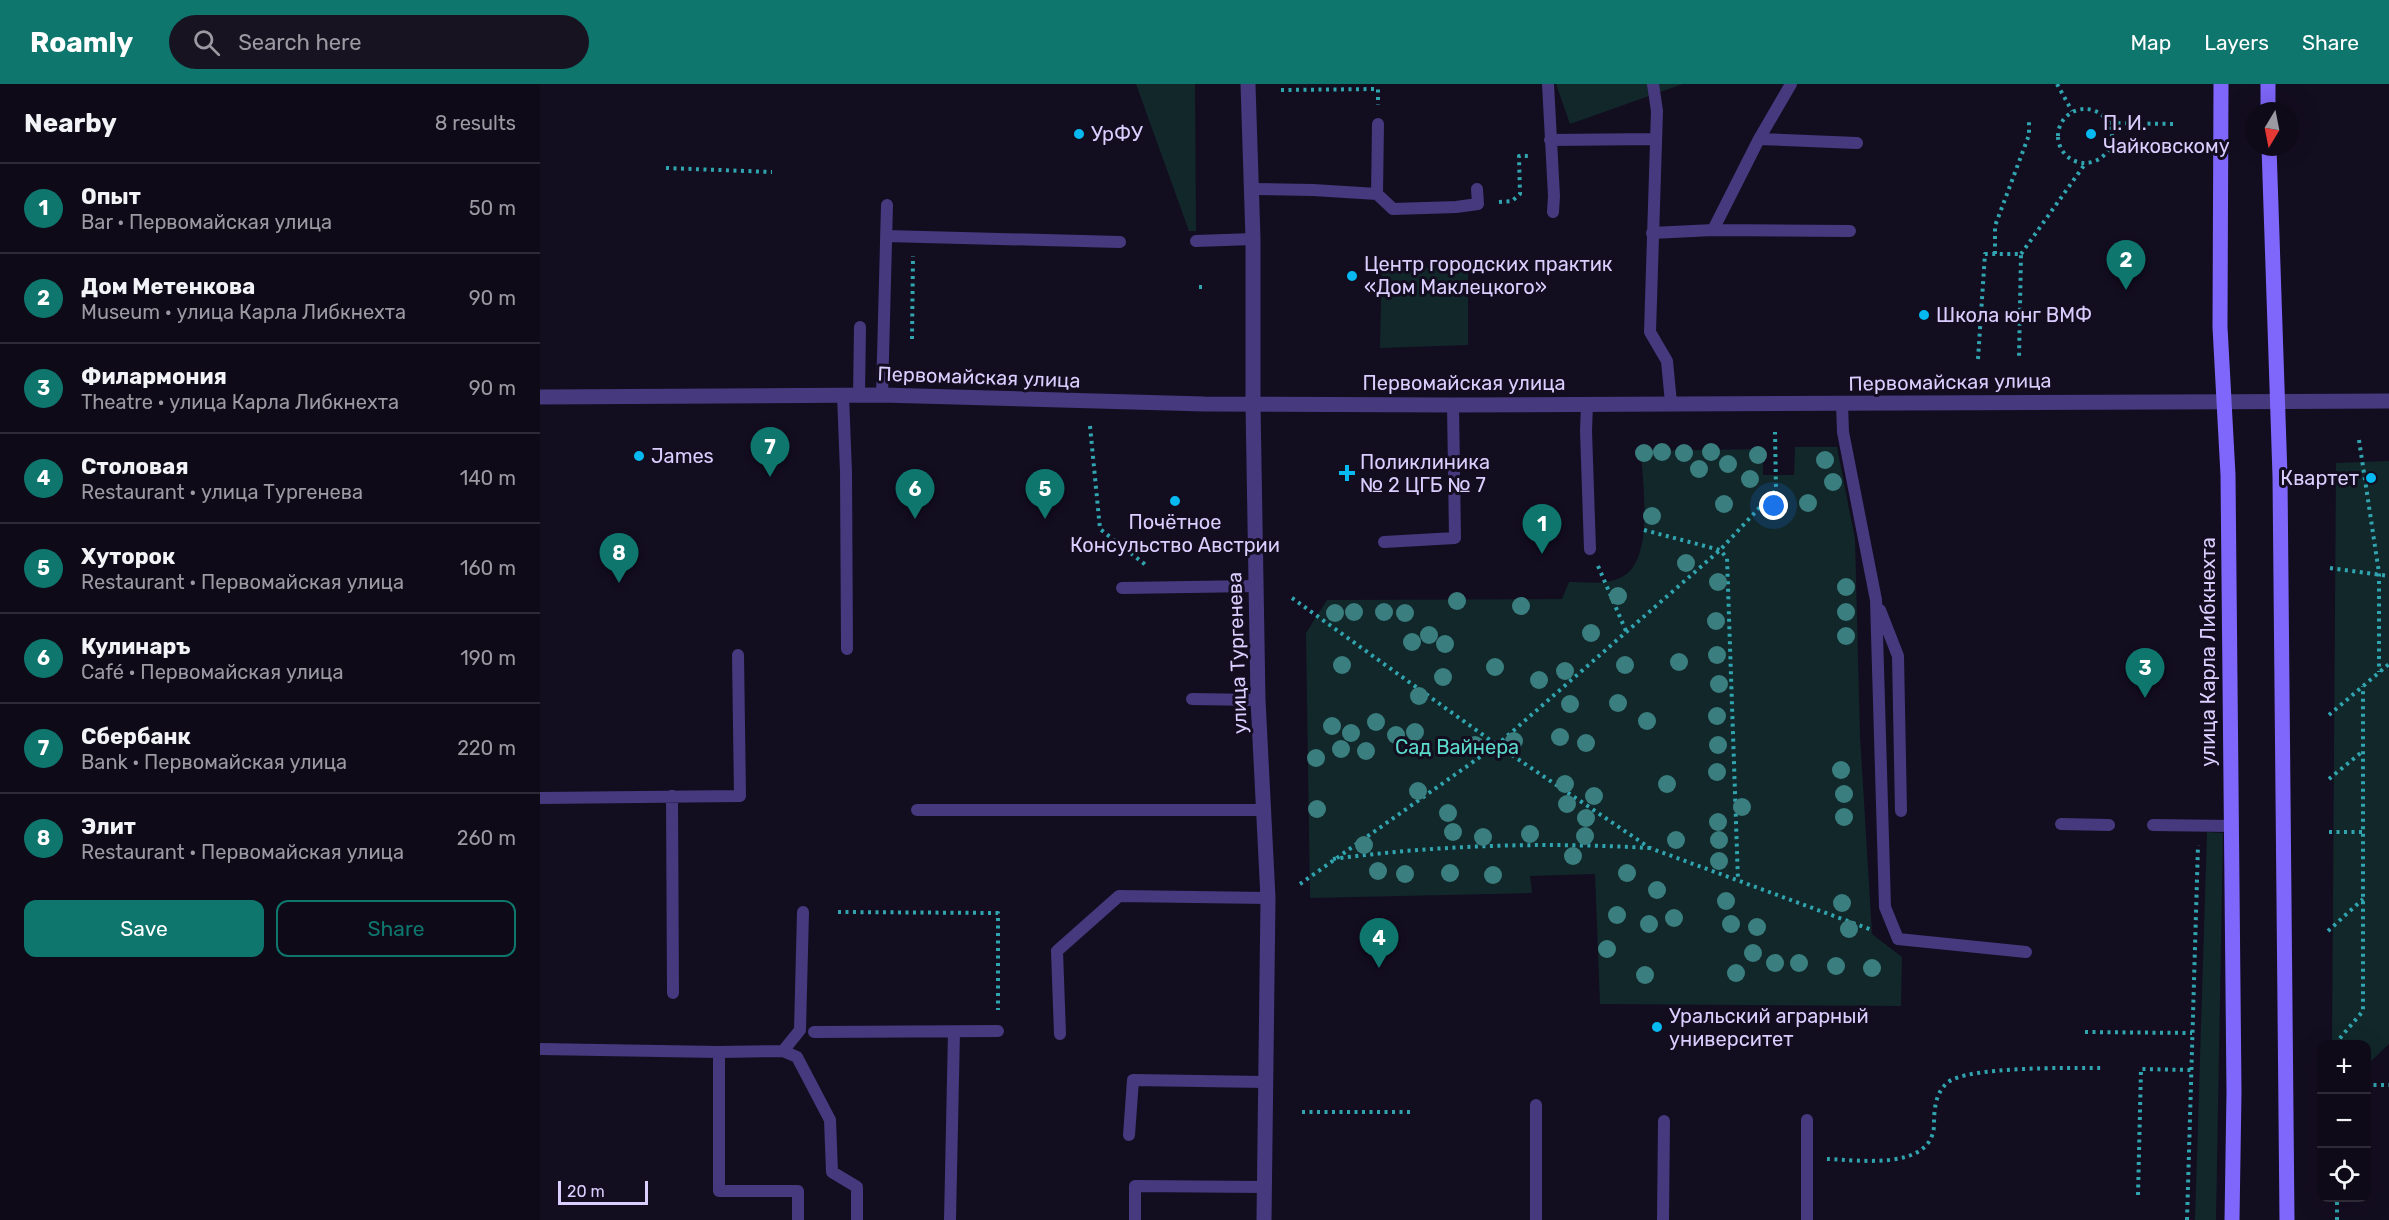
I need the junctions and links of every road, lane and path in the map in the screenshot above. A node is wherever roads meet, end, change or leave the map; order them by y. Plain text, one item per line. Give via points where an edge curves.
1 (1248, 84) edge
2 (1548, 84) edge
3 (1653, 84) edge
4 (1791, 84) edge
5 (2057, 84) edge
6 (2221, 84) edge
7 (2268, 84) edge
8 (1378, 89) dead end
9 (1281, 90) dead end
10 (2268, 102) edge
11 (2072, 111) junction
12 (2029, 121) dead end
13 (2110, 123) junction
14 (1378, 124) dead end
15 (2174, 124) dead end
16 (1656, 139) junction
17 (1759, 139) junction
18 (1550, 140) junction
19 (1857, 143) dead end
20 (2109, 151) junction
21 (2174, 152) dead end
22 (1519, 156) dead end
23 (2269, 156) edge
24 (2085, 164) junction
25 (666, 168) dead end
26 (772, 172) dead end
27 (1251, 189) junction
28 (1477, 189) dead end
29 (1377, 194) junction
30 (1520, 194) dead end
31 (887, 205) dead end
32 (1553, 212) dead end
33 (1713, 230) junction
34 (1850, 231) dead end
35 (1652, 233) junction
36 (886, 236) junction
37 (913, 236) junction
38 (1253, 239) junction
39 (1196, 241) dead end
40 (1120, 242) dead end
41 (1995, 254) junction
42 (2021, 254) junction
43 (860, 327) dead end
44 (912, 339) dead end
45 (1978, 359) dead end
46 (2019, 359) dead end
47 (843, 395) junction
48 (859, 395) junction
49 (882, 395) junction
50 (540, 397) edge
51 (2279, 401) junction
52 (2389, 401) edge
53 (2223, 402) junction
54 (1671, 403) junction
55 (1253, 404) junction
56 (1587, 404) junction
57 (1842, 404) junction
58 (1453, 405) junction
59 (1090, 426) dead end
60 (1775, 432) dead end
61 (2359, 440) dead end
62 (1644, 530) dead end
63 (1384, 542) dead end
64 (1590, 549) joint
65 (1720, 550) junction
66 (2330, 568) dead end
67 (2379, 573) junction
68 (2389, 576) edge
69 (1256, 586) junction
70 (1122, 588) dead end
71 (1173, 588) junction
72 (1292, 598) dead end
73 (1876, 600) junction
74 (1626, 631) junction
75 (847, 649) dead end
76 (738, 655) dead end
77 (2389, 664) edge
78 (2379, 672) junction
79 (2363, 686) junction
80 (1192, 699) dead end
81 (1258, 700) junction
82 (2329, 715) dead end
83 (1497, 745) junction
84 (2363, 751) junction
85 (2329, 779) dead end
86 (672, 796) junction
87 (540, 798) edge
88 (917, 810) dead end
89 (1264, 810) junction
90 (1901, 811) dead end
91 (2061, 824) dead end
92 (2109, 825) dead end
93 (2153, 825) dead end
94 (2231, 826) junction
95 (2329, 832) dead end
96 (2363, 832) junction
97 (1650, 848) junction
98 (2198, 853) dead end
99 (1332, 859) junction
100 (1738, 881) junction
101 (1300, 884) dead end
102 (1268, 898) junction
103 (2363, 898) junction
104 (803, 912) dead end
105 (838, 912) dead end
106 (2328, 931) dead end
107 (1898, 939) junction
108 (2026, 952) dead end
109 (674, 993) dead end
110 (998, 1031) joint
111 (814, 1032) dead end
112 (954, 1032) junction
113 (2085, 1032) dead end
114 (2192, 1033) junction
115 (1059, 1034) dead end
116 (2338, 1040) edge
117 (540, 1049) edge
118 (783, 1051) junction
119 (719, 1052) junction
120 (2101, 1068) dead end
121 (2191, 1070) junction
122 (1265, 1082) junction
123 (2371, 1085) edge
124 (2389, 1085) edge
125 (1536, 1105) dead end
126 (1302, 1112) dead end
127 (1412, 1112) dead end
128 (1807, 1120) dead end
129 (1664, 1121) dead end
130 (1129, 1135) dead end
131 (1807, 1158) junction
132 (1263, 1187) junction
133 (2138, 1195) dead end
134 (2339, 1202) edge
135 (798, 1220) edge
136 (857, 1220) edge
137 (950, 1220) edge
138 (1135, 1220) edge
139 (1264, 1220) edge
140 (1536, 1220) edge
141 (1663, 1220) edge
142 (1807, 1220) edge
143 (2187, 1220) edge
144 (2232, 1220) edge
145 (2287, 1220) edge
146 (2337, 1220) edge

1 - 27 street, улица Тургенева
2 - 18 lane
3 - 16 lane
4 - 17 lane
5 - 11 path
6 - 53 main road, улица Карла Либкнехта
7 - 10 main road
8 - 9 path
11 - 13 path via 2086,108 2100,113
11 - 24 path via 2059,125 2058,143 2068,158
12 - 41 path via 2029,135 1995,226
13 - 15 path
13 - 20 path via 2113,137
14 - 29 lane
16 - 18 lane
16 - 35 lane
17 - 19 lane
17 - 33 lane
18 - 32 lane
20 - 21 path
20 - 24 path
22 - 30 path
23 - 51 main road
24 - 42 path
25 - 26 path
27 - 29 lane
27 - 38 street, улица Тургенева
28 - 29 lane via 1478,204 1456,207 1393,209
31 - 36 lane
33 - 34 lane
33 - 35 lane
35 - 54 lane via 1650,332 1667,361
36 - 37 lane
36 - 49 lane
37 - 40 lane
37 - 44 path
38 - 39 lane
38 - 55 street, улица Тургенева
41 - 42 path
41 - 45 path via 1985,254
42 - 46 path
43 - 48 lane
47 - 48 street, Первомайская улица
47 - 50 street, Первомайская улица
47 - 75 lane
48 - 49 street, Первомайская улица
49 - 55 street, Первомайская улица
51 - 52 street, Первомайская улица
51 - 53 street, Первомайская улица
51 - 145 main road
53 - 57 street, Первомайская улица
53 - 94 main road, улица Карла Либкнехта via 2228,475
54 - 56 street, Первомайская улица
54 - 57 street, Первомайская улица
55 - 58 street, Первомайская улица
55 - 69 street, улица Тургенева
56 - 58 street, Первомайская улица
56 - 64 lane
57 - 73 lane via 1843,432
58 - 63 lane via 1455,538
59 - 71 path via 1100,529
60 - 65 path via 1776,490
61 - 67 path
62 - 65 path
64 - 74 path
65 - 74 path
65 - 100 path via 1727,558
66 - 67 path
67 - 68 path
67 - 78 path
69 - 71 lane
69 - 81 street, улица Тургенева
70 - 71 lane
72 - 83 path
73 - 90 lane via 1898,656
73 - 107 lane via 1886,907
74 - 83 path
76 - 86 lane via 740,796
77 - 78 path
78 - 79 path
79 - 82 path
79 - 84 path
80 - 81 lane
81 - 89 street, улица Тургенева
83 - 97 path
83 - 99 path
84 - 85 path
84 - 96 path
86 - 87 lane
86 - 109 lane
88 - 89 lane
89 - 102 street, улица Тургенева
91 - 92 lane
93 - 94 lane
94 - 144 main road, улица Карла Либкнехта
95 - 96 path
96 - 103 path
97 - 99 path via 1574,844
97 - 100 path
98 - 114 path
99 - 101 path
100 - 107 path
102 - 115 lane via 1119,896 1057,951
102 - 122 street, улица Тургенева
103 - 106 path
103 - 116 path via 2363,1011
104 - 118 lane via 800,1030
105 - 110 path via 998,913
107 - 108 lane
110 - 112 lane
111 - 112 lane
112 - 137 lane
113 - 114 path
114 - 121 path
117 - 119 lane
118 - 119 lane
118 - 136 lane via 797,1058 830,1120 832,1172 857,1187
119 - 135 lane via 719,1191 798,1191
120 - 131 path via 2023,1068 1960,1077 1948,1082 1940,1092 1933,1132 1919,1152 1894,1160
121 - 133 path via 2141,1069
121 - 143 path
122 - 130 lane via 1133,1080
122 - 132 street, улица Тургенева
123 - 124 path
125 - 140 lane
126 - 127 path
128 - 131 lane
129 - 141 lane
131 - 142 lane
132 - 138 lane via 1135,1186
132 - 139 street, улица Тургенева
134 - 146 path

